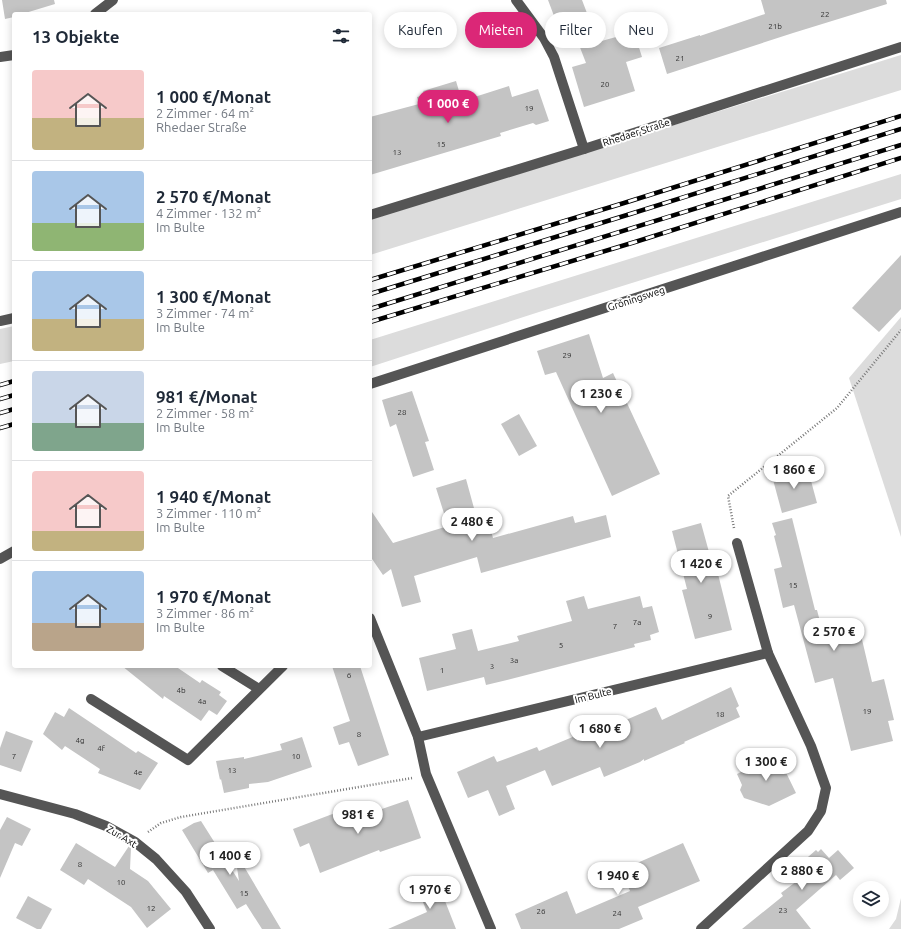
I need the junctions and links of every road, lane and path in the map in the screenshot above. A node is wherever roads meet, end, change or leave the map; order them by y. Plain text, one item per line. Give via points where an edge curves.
1 (113, 0) edge
2 (516, 0) edge
3 (98, 12) edge
4 (901, 48) edge
5 (12, 55) edge
6 (0, 57) edge
7 (584, 149) junction
8 (901, 212) edge
9 (372, 214) edge
10 (12, 318) edge
11 (0, 321) edge
12 (901, 330) edge
13 (372, 383) edge
14 (737, 543) joint
15 (12, 552) edge
16 (0, 559) edge
17 (372, 623) edge
18 (768, 653) junction
19 (225, 668) edge
20 (281, 668) edge
21 (259, 689) junction
22 (91, 699) dead end
23 (418, 737) junction
24 (426, 774) junction
25 (0, 794) edge
26 (135, 842) junction
27 (210, 929) edge
28 (491, 929) edge
29 (701, 929) edge

1 - 3 street
2 - 7 street via 544,38 554,57
4 - 7 street, Rhedaer Straße
5 - 6 street
7 - 9 street, Rhedaer Straße
8 - 13 street, Gröningsweg
10 - 11 street
12 - 14 path via 837,408 728,496
14 - 18 street
15 - 16 street
17 - 23 street
18 - 23 street, Im Bulte
18 - 29 street via 811,746 826,788 821,811 808,831
19 - 21 street
20 - 21 street
21 - 22 street via 188,760
23 - 24 street
24 - 26 path via 181,817 161,823
24 - 28 street
25 - 26 street, Zur Axt via 75,814 106,826
26 - 27 street, Zur Axt via 156,859 186,892

